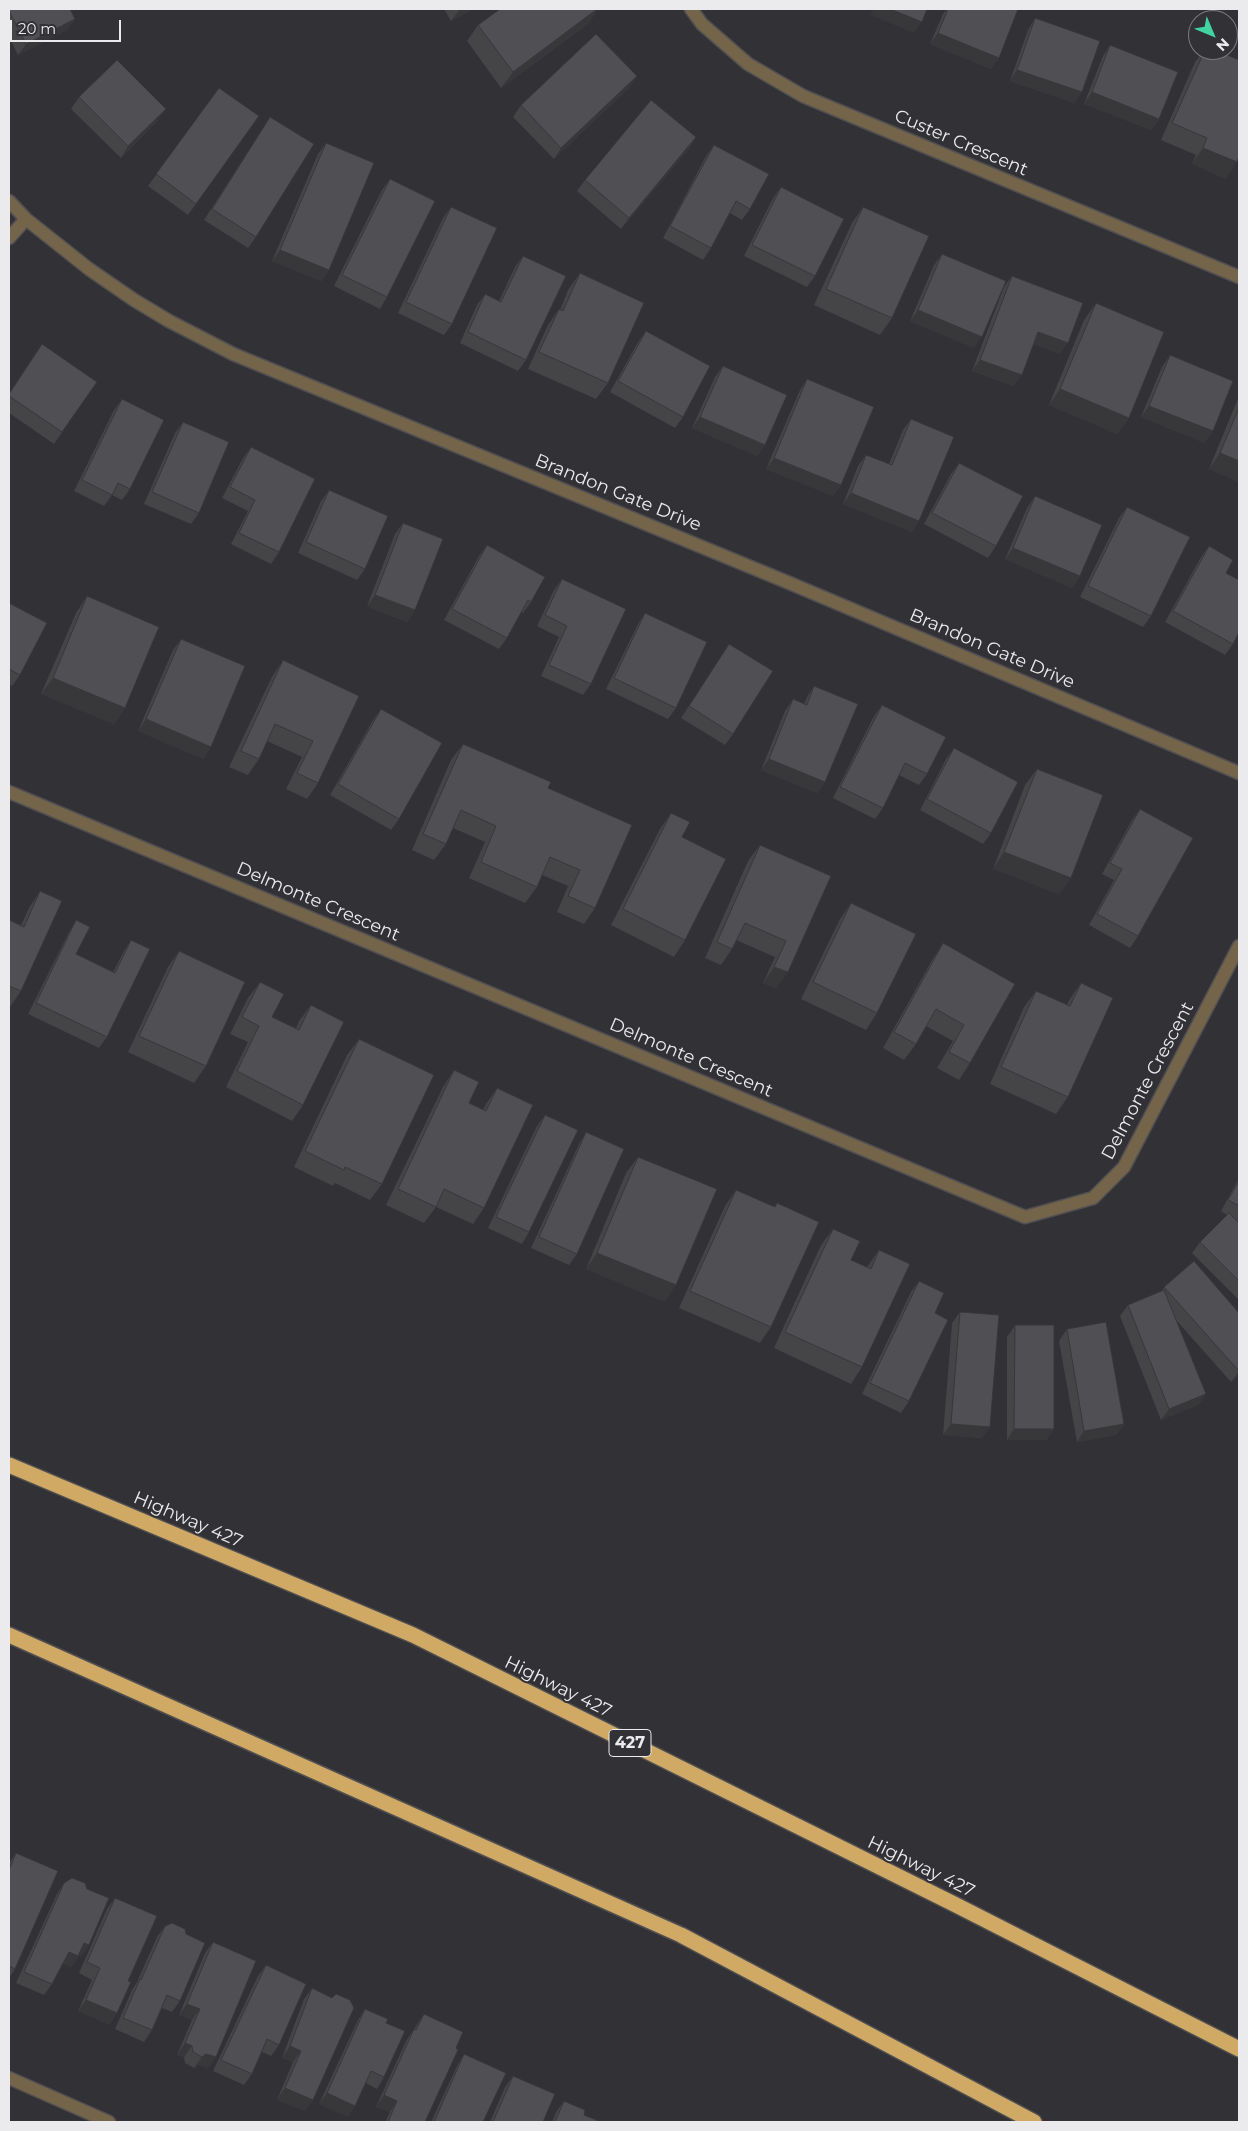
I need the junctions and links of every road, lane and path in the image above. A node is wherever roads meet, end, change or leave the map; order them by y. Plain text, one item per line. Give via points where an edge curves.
1 (691, 9) edge
2 (9, 202) edge
3 (26, 219) junction
4 (9, 238) edge
5 (1239, 278) edge
6 (1239, 773) edge
7 (9, 792) edge
8 (1239, 946) edge
9 (9, 1465) edge
10 (9, 1635) edge
11 (1239, 2049) edge
12 (9, 2078) edge
13 (109, 2122) edge
14 (1034, 2122) edge

1 - 5 street, Custer Crescent via 702,24 748,64 803,96
2 - 3 street, Brandon Gate Drive
3 - 4 street
3 - 6 street, Brandon Gate Drive via 134,300 233,354 787,582
7 - 8 street, Delmonte Crescent via 1025,1217 1092,1198 1124,1167
9 - 11 highway, Highway 427 / 427 via 413,1635
10 - 14 highway via 681,1935
12 - 13 street

